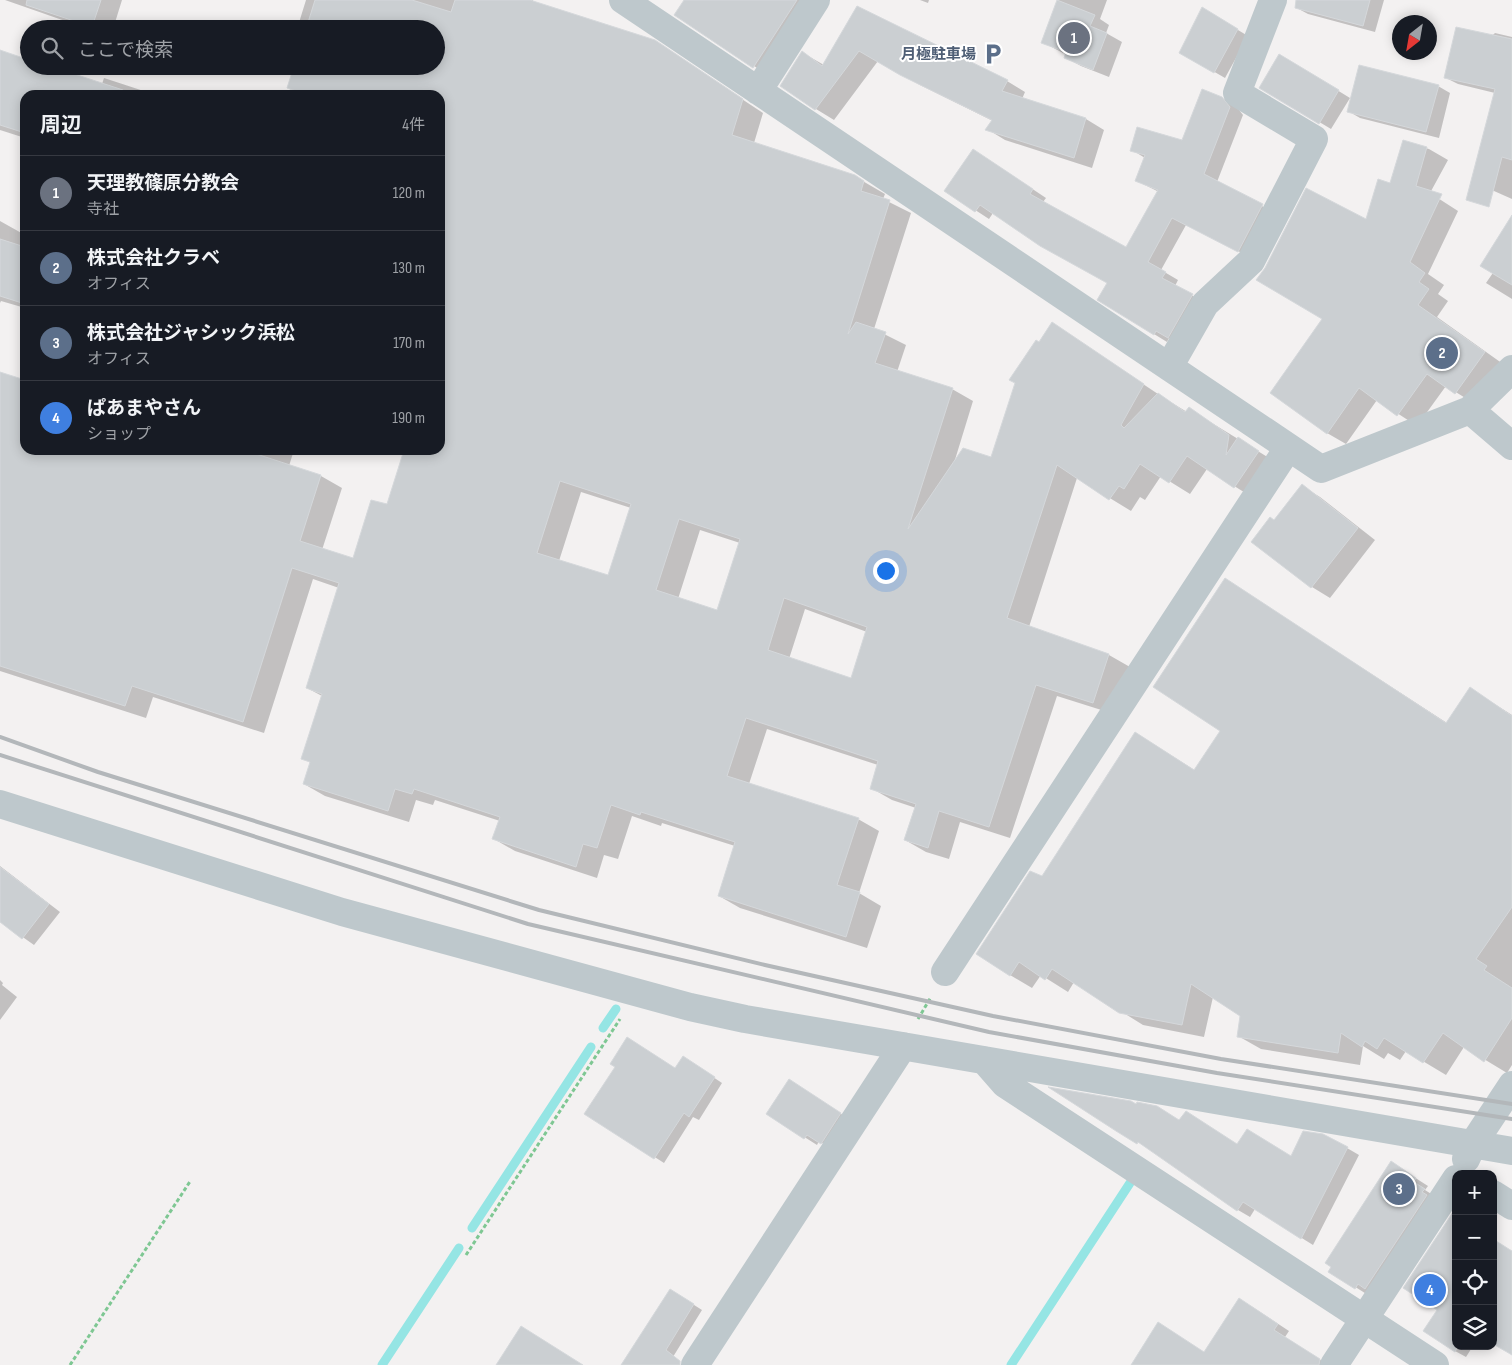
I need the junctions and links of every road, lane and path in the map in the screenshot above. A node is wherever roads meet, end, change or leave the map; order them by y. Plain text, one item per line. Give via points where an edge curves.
1 (623, 0) edge
2 (816, 0) edge
3 (1273, 0) edge
4 (653, 8) edge
5 (758, 91) junction
6 (1169, 367) junction
7 (1512, 369) edge
8 (1470, 410) junction
9 (1512, 446) edge
10 (1288, 448) junction
11 (0, 804) edge
12 (945, 972) joint
13 (637, 993) junction
14 (903, 1046) junction
15 (984, 1060) junction
16 (1512, 1086) edge
17 (1473, 1144) junction
18 (1512, 1151) edge
19 (1461, 1170) edge
20 (191, 1180) dead end
21 (1452, 1186) edge
22 (1497, 1197) edge
23 (1512, 1206) edge
24 (466, 1255) dead end
25 (1364, 1319) junction
26 (70, 1365) edge
27 (695, 1365) edge
28 (1334, 1365) edge
29 (1435, 1365) edge

1 - 4 street
2 - 5 street
3 - 6 street via 1237,93 1314,139 1251,261 1205,304
4 - 5 street
5 - 6 street
6 - 10 street
7 - 8 street
8 - 9 street
8 - 10 street via 1321,469
10 - 12 street
11 - 13 street via 342,912
12 - 14 path
13 - 14 street via 745,1019
13 - 24 path
14 - 15 street
14 - 27 street
15 - 17 street
15 - 25 street via 1005,1084
16 - 17 street
17 - 18 street
17 - 19 street
20 - 26 path
21 - 25 street
22 - 23 street
25 - 28 street
25 - 29 street

